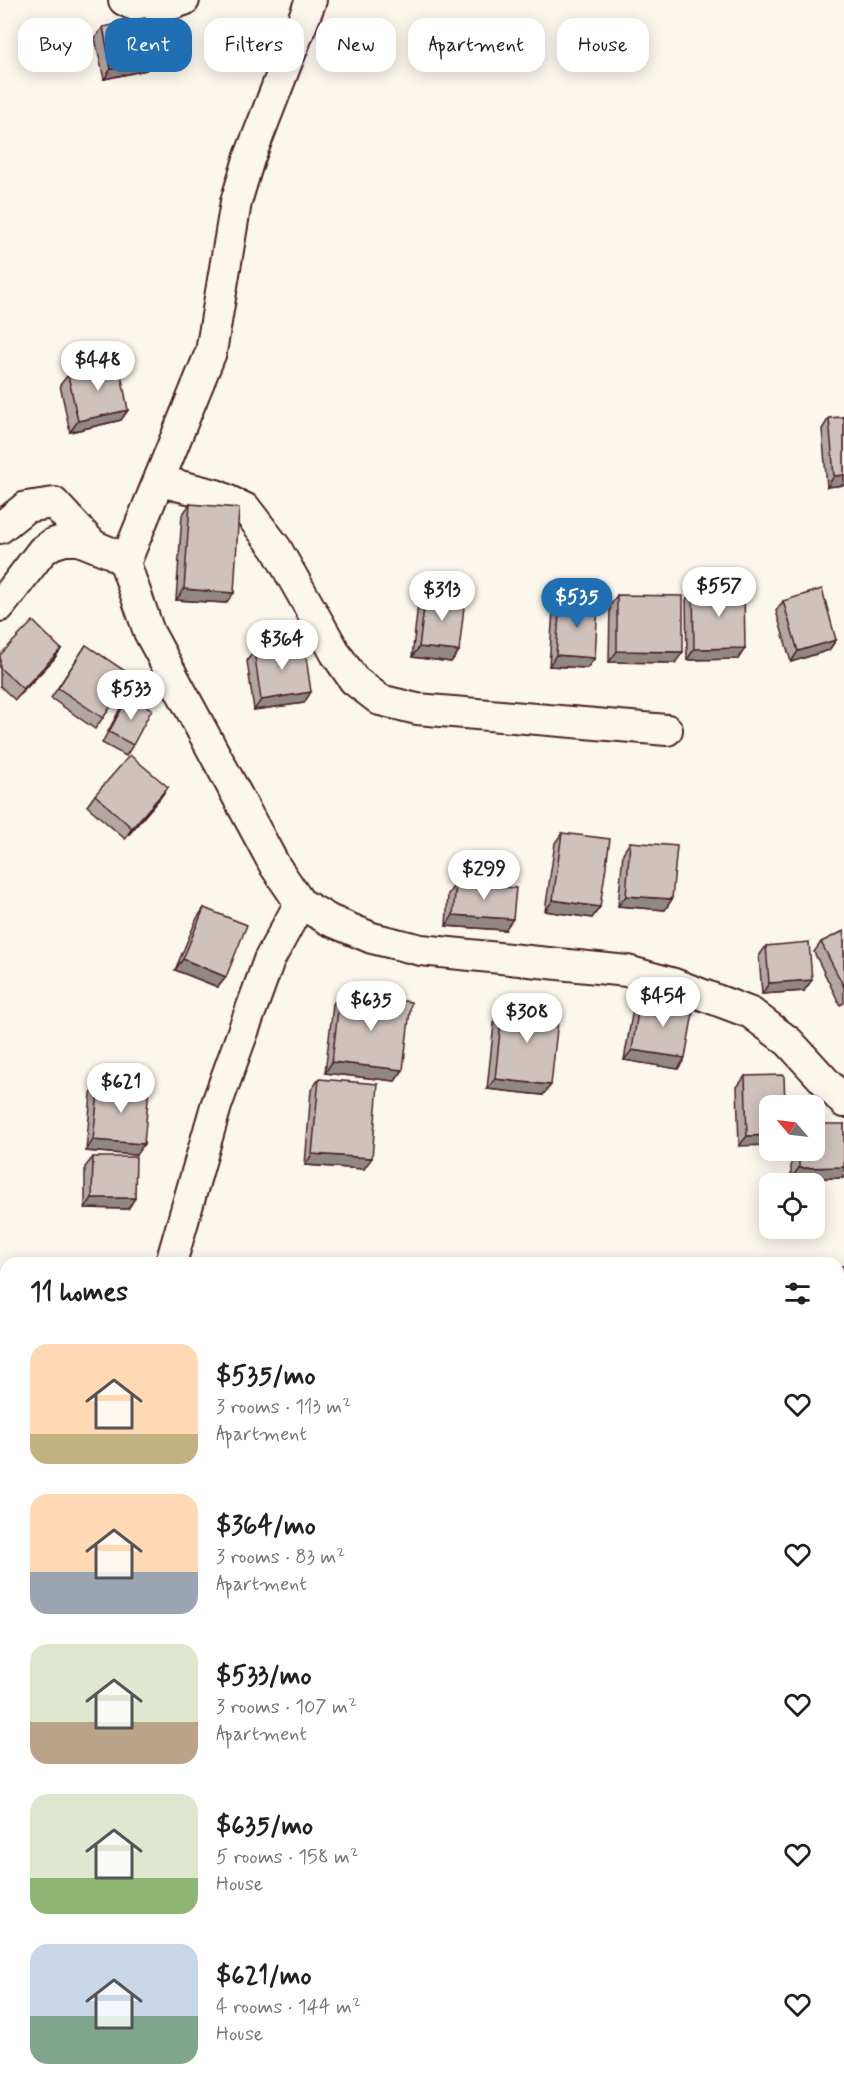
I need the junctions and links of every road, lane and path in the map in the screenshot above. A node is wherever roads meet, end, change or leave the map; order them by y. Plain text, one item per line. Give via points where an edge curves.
1 (124, 0) edge
2 (184, 0) edge
3 (311, 0) edge
4 (160, 481) junction
5 (0, 528) edge
6 (93, 545) junction
7 (125, 563) junction
8 (0, 606) edge
9 (667, 730) dead end
10 (300, 903) junction
11 (844, 1102) edge
12 (173, 1257) edge

1 - 2 street via 140,8 159,9
3 - 4 street via 246,170 236,202 211,352
4 - 7 street
4 - 9 street via 216,495 246,509 276,548 348,672 380,700 417,709
5 - 6 street via 26,507 54,503
6 - 7 street
6 - 8 street via 79,540 52,544 42,551
7 - 10 street via 149,632 275,866
10 - 11 street via 372,938 421,950 627,971 674,984 751,1013 789,1042
10 - 12 street via 269,960 216,1106

